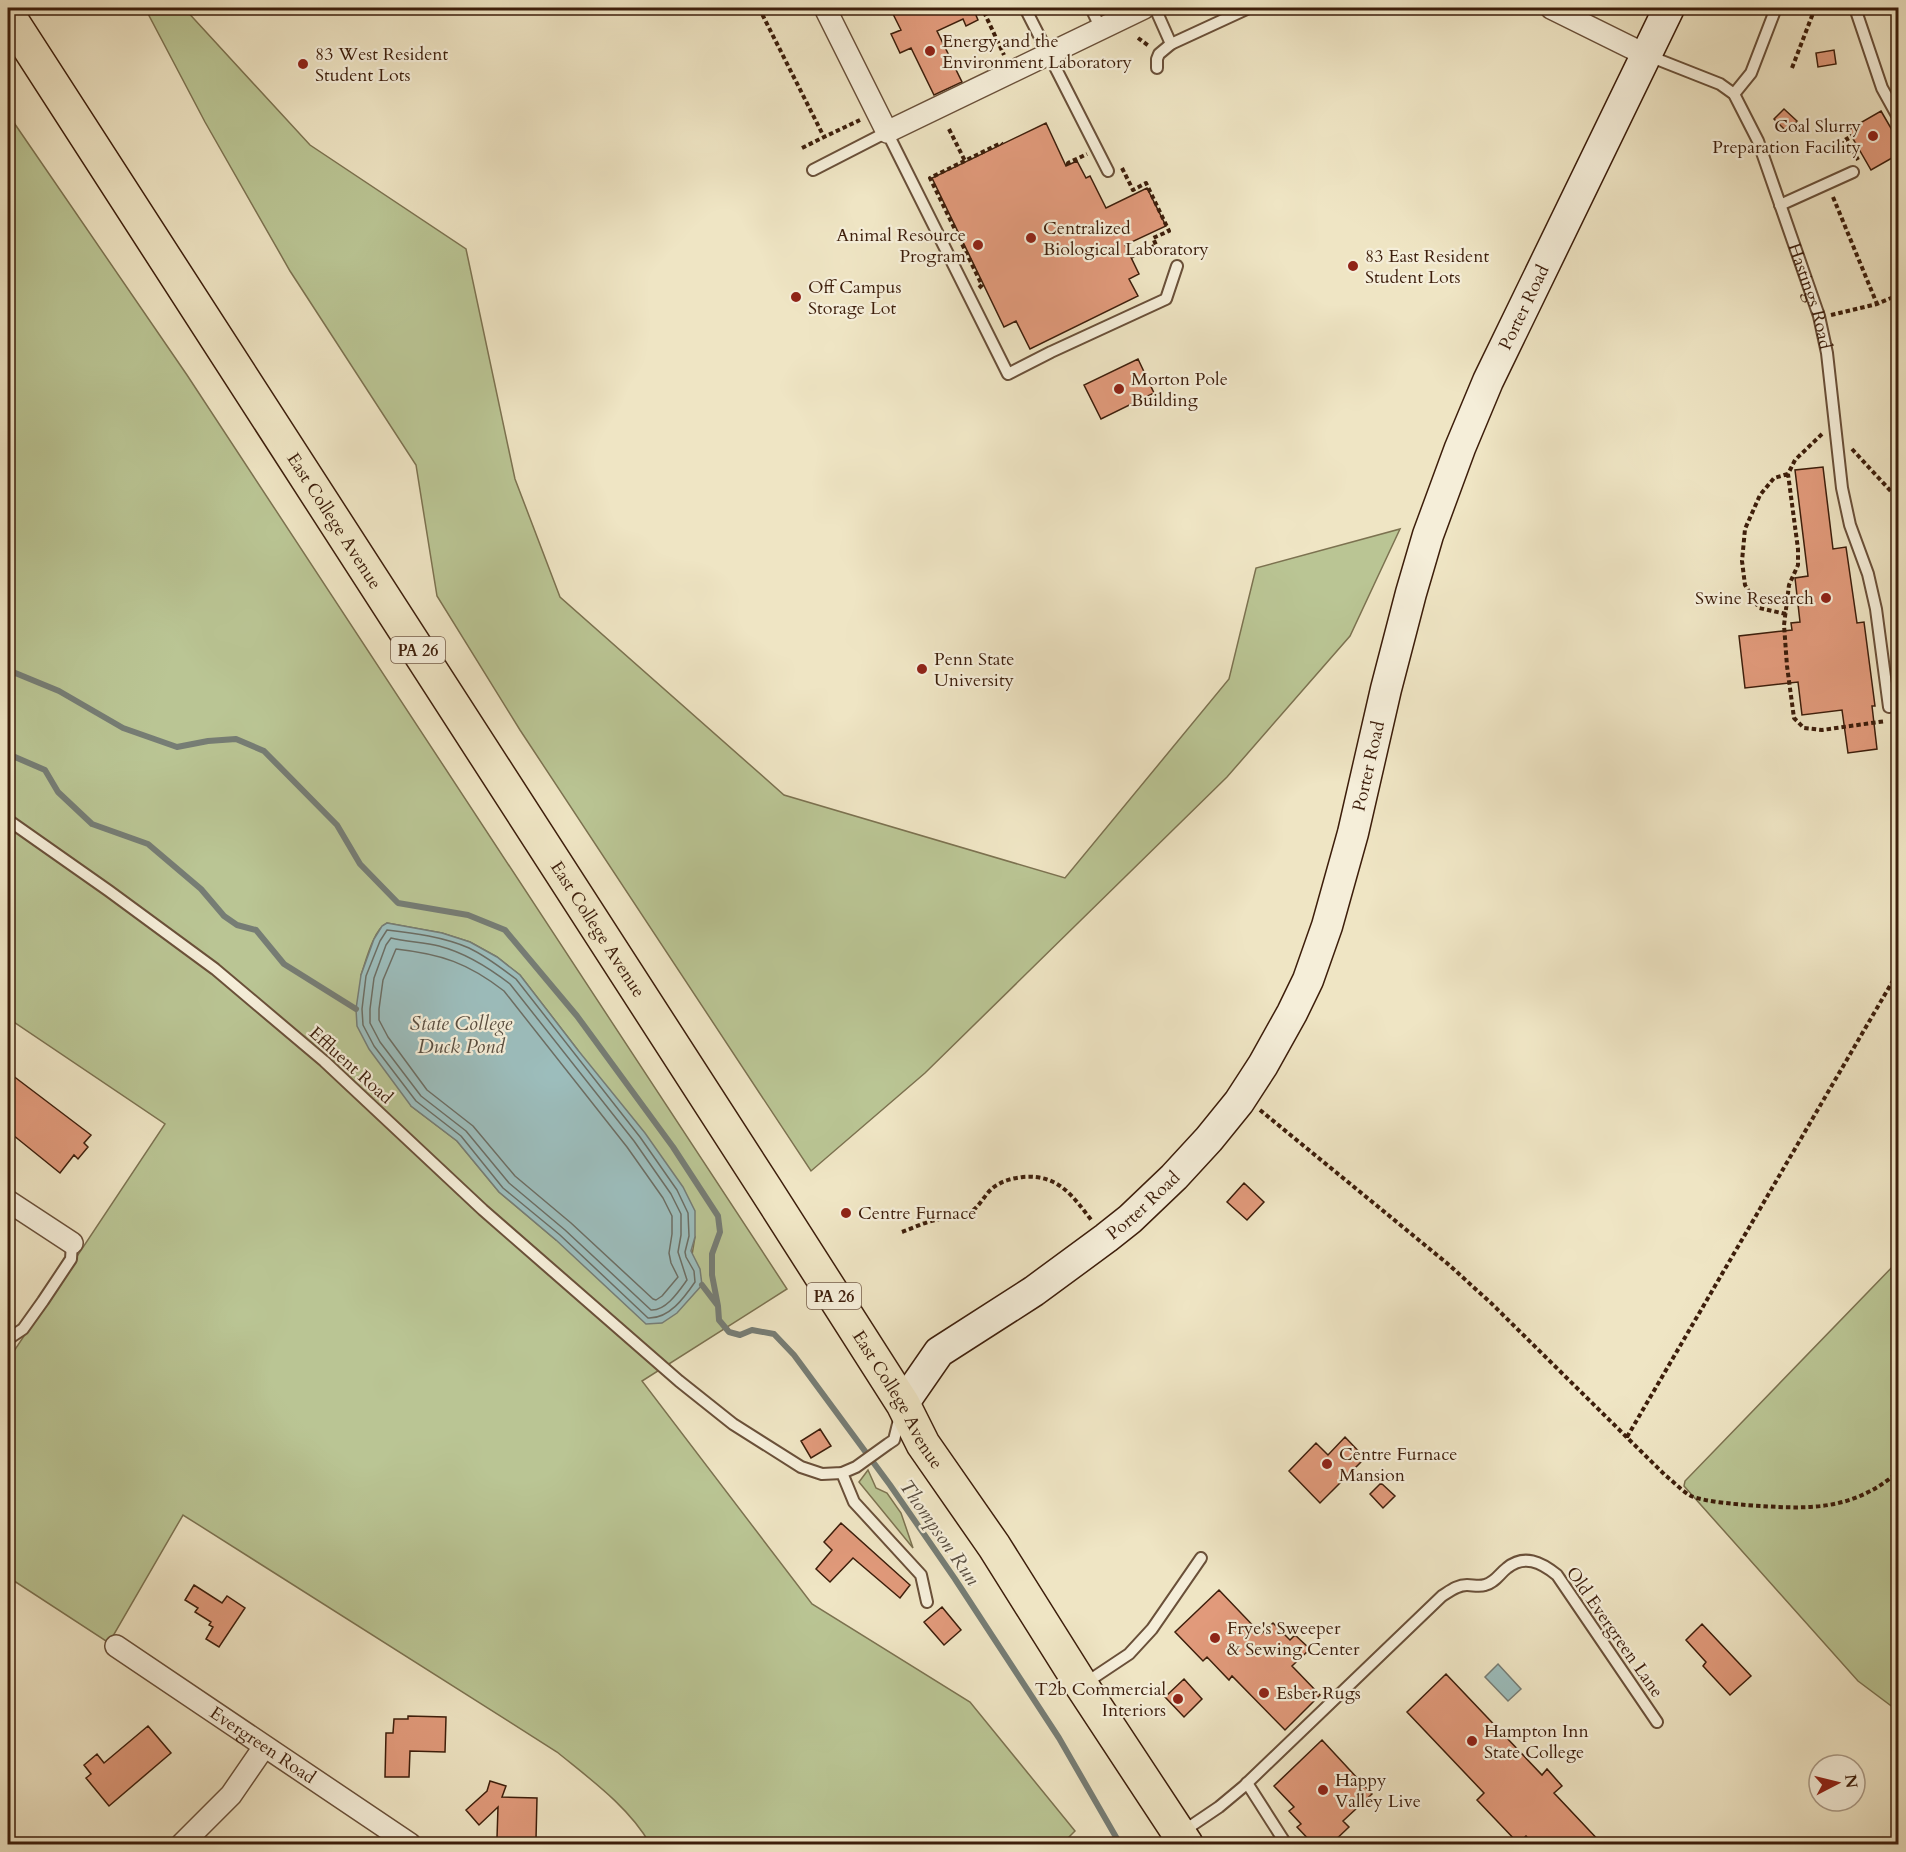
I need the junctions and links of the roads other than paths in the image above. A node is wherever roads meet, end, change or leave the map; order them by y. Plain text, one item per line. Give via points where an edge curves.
1 (25, 8) edge
2 (825, 8) edge
3 (1025, 8) edge
4 (1091, 8) edge
5 (1144, 8) edge
6 (1155, 8) edge
7 (1250, 8) edge
8 (1551, 8) edge
9 (1669, 8) edge
10 (1776, 8) edge
11 (1855, 8) edge
12 (8, 15) edge
13 (1101, 29) junction
14 (8, 30) edge
15 (1171, 44) junction
16 (1048, 55) junction
17 (1646, 55) junction
18 (41, 68) junction
19 (1157, 68) dead end
20 (1734, 94) junction
21 (71, 113) junction
22 (1899, 117) edge
23 (887, 132) junction
24 (813, 170) dead end
25 (1108, 171) road end
26 (1853, 172) road end
27 (1780, 205) junction
28 (1177, 266) dead end
29 (1889, 707) dead end
30 (8, 820) edge
31 (8, 1201) edge
32 (72, 1243) joint
33 (8, 1337) edge
34 (903, 1404) junction
35 (842, 1473) junction
36 (1201, 1558) dead end
37 (927, 1602) dead end
38 (116, 1646) dead end
39 (1082, 1686) junction
40 (1657, 1722) dead end
41 (264, 1747) junction
42 (1247, 1783) junction
43 (1182, 1839) edge
44 (182, 1845) edge
45 (410, 1845) edge
46 (1286, 1845) edge

1 - 21 main road
2 - 23 street
3 - 16 lane
4 - 13 lane
5 - 13 street
6 - 15 lane
7 - 15 lane
8 - 17 street
9 - 17 street, Porter Road
10 - 20 lane via 1751,73
11 - 22 lane via 1882,88
12 - 18 main road, East College Avenue / PA 26
13 - 16 street
14 - 18 main road
15 - 19 lane via 1159,54
16 - 23 street
16 - 25 lane
17 - 20 lane via 1720,84
17 - 34 street, Porter Road via 1488,381 1460,448 1411,593 1327,926 1292,1013 1243,1096 1174,1178 1106,1238 1034,1291 939,1352
18 - 21 main road, East College Avenue / PA 26
20 - 27 lane, Hastings Road via 1758,141
21 - 34 main road, East College Avenue / PA 26
23 - 24 lane
23 - 28 lane via 1008,374 1166,299
26 - 27 lane
27 - 29 lane, Hastings Road via 1819,316 1827,353 1842,488 1876,609
30 - 35 lane, Effluent Road via 215,969 324,1061 483,1210 733,1424 801,1467 822,1474
31 - 32 street
32 - 33 lane via 71,1259 43,1301 23,1329
34 - 35 lane via 894,1440
34 - 39 main road, East College Avenue / PA 26 via 923,1444 994,1546
35 - 37 lane via 854,1502 921,1575
36 - 39 lane via 1152,1629 1129,1654
38 - 41 street, Evergreen Road
39 - 43 main road, East College Avenue / PA 26
40 - 42 lane, Old Evergreen Lane via 1557,1575 1544,1564 1518,1561 1494,1582 1455,1587 1442,1596
41 - 44 street via 231,1795
41 - 45 street, Evergreen Road
42 - 43 lane, Old Evergreen Lane
42 - 46 lane

